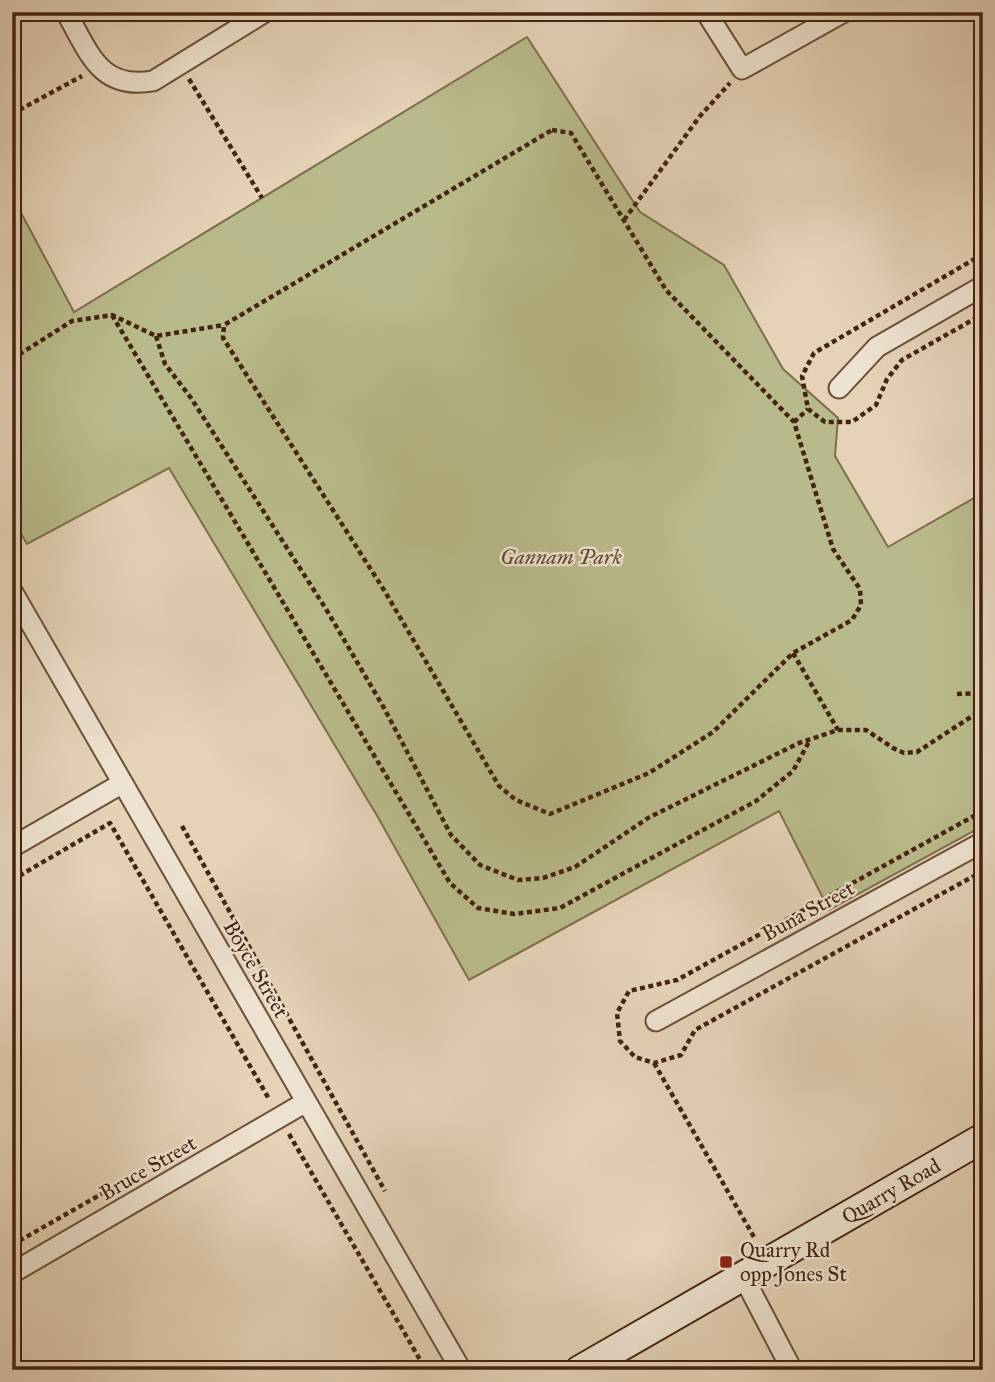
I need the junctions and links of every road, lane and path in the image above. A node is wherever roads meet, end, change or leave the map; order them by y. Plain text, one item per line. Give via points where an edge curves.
1 (66, 12) edge
2 (265, 12) edge
3 (706, 12) edge
4 (844, 12) edge
5 (180, 64) junction
6 (98, 67) junction
7 (742, 69) junction
8 (12, 114) edge
9 (262, 198) dead end
10 (624, 220) junction
11 (983, 286) edge
12 (112, 315) junction
13 (223, 325) junction
14 (156, 337) junction
15 (12, 359) edge
16 (839, 388) dead end
17 (808, 409) dead end
18 (794, 422) junction
19 (12, 591) edge
20 (793, 653) junction
21 (983, 693) edge
22 (957, 694) dead end
23 (983, 708) edge
24 (977, 713) junction
25 (983, 721) edge
26 (838, 730) junction
27 (810, 740) junction
28 (121, 784) junction
29 (182, 826) dead end
30 (983, 842) edge
31 (12, 847) edge
32 (12, 880) edge
33 (656, 1021) dead end
34 (654, 1063) dead end
35 (306, 1102) junction
36 (279, 1118) junction
37 (983, 1138) edge
38 (390, 1200) dead end
39 (754, 1237) dead end
40 (12, 1273) edge
41 (743, 1276) junction
42 (426, 1370) edge
43 (461, 1370) edge
44 (580, 1370) edge
45 (792, 1370) edge

1 - 6 street
2 - 5 street
3 - 7 street
4 - 7 street
5 - 6 street via 153,81 137,83 113,79
5 - 9 path
6 - 8 path
7 - 10 path via 700,116
10 - 13 path via 571,133 552,130
10 - 18 path via 666,290
11 - 16 street via 877,347
12 - 14 path
12 - 15 path via 72,321
12 - 27 path via 450,883 478,908 514,914 560,908 756,801 793,771
13 - 14 path
13 - 20 path via 223,338 384,590 499,786 516,800 550,814 649,773 713,732
14 - 27 path via 165,364 240,474 384,708 451,835 480,864 518,880 543,878 575,867 648,818
17 - 18 path
18 - 20 path via 833,549 860,589 861,605 852,620
19 - 28 street, Boyce Street
20 - 26 path
21 - 22 path
23 - 24 path
24 - 25 path
24 - 26 path via 917,752 893,748 866,730
26 - 27 path
28 - 31 street
28 - 35 street, Boyce Street
29 - 38 path
30 - 33 street, Buna Street
32 - 36 path via 110,823
34 - 39 path
35 - 36 street, Bruce Street
35 - 43 street, Boyce Street
36 - 40 street, Bruce Street
36 - 42 path
37 - 41 street, Quarry Road
41 - 44 street, Quarry Road
41 - 45 street

